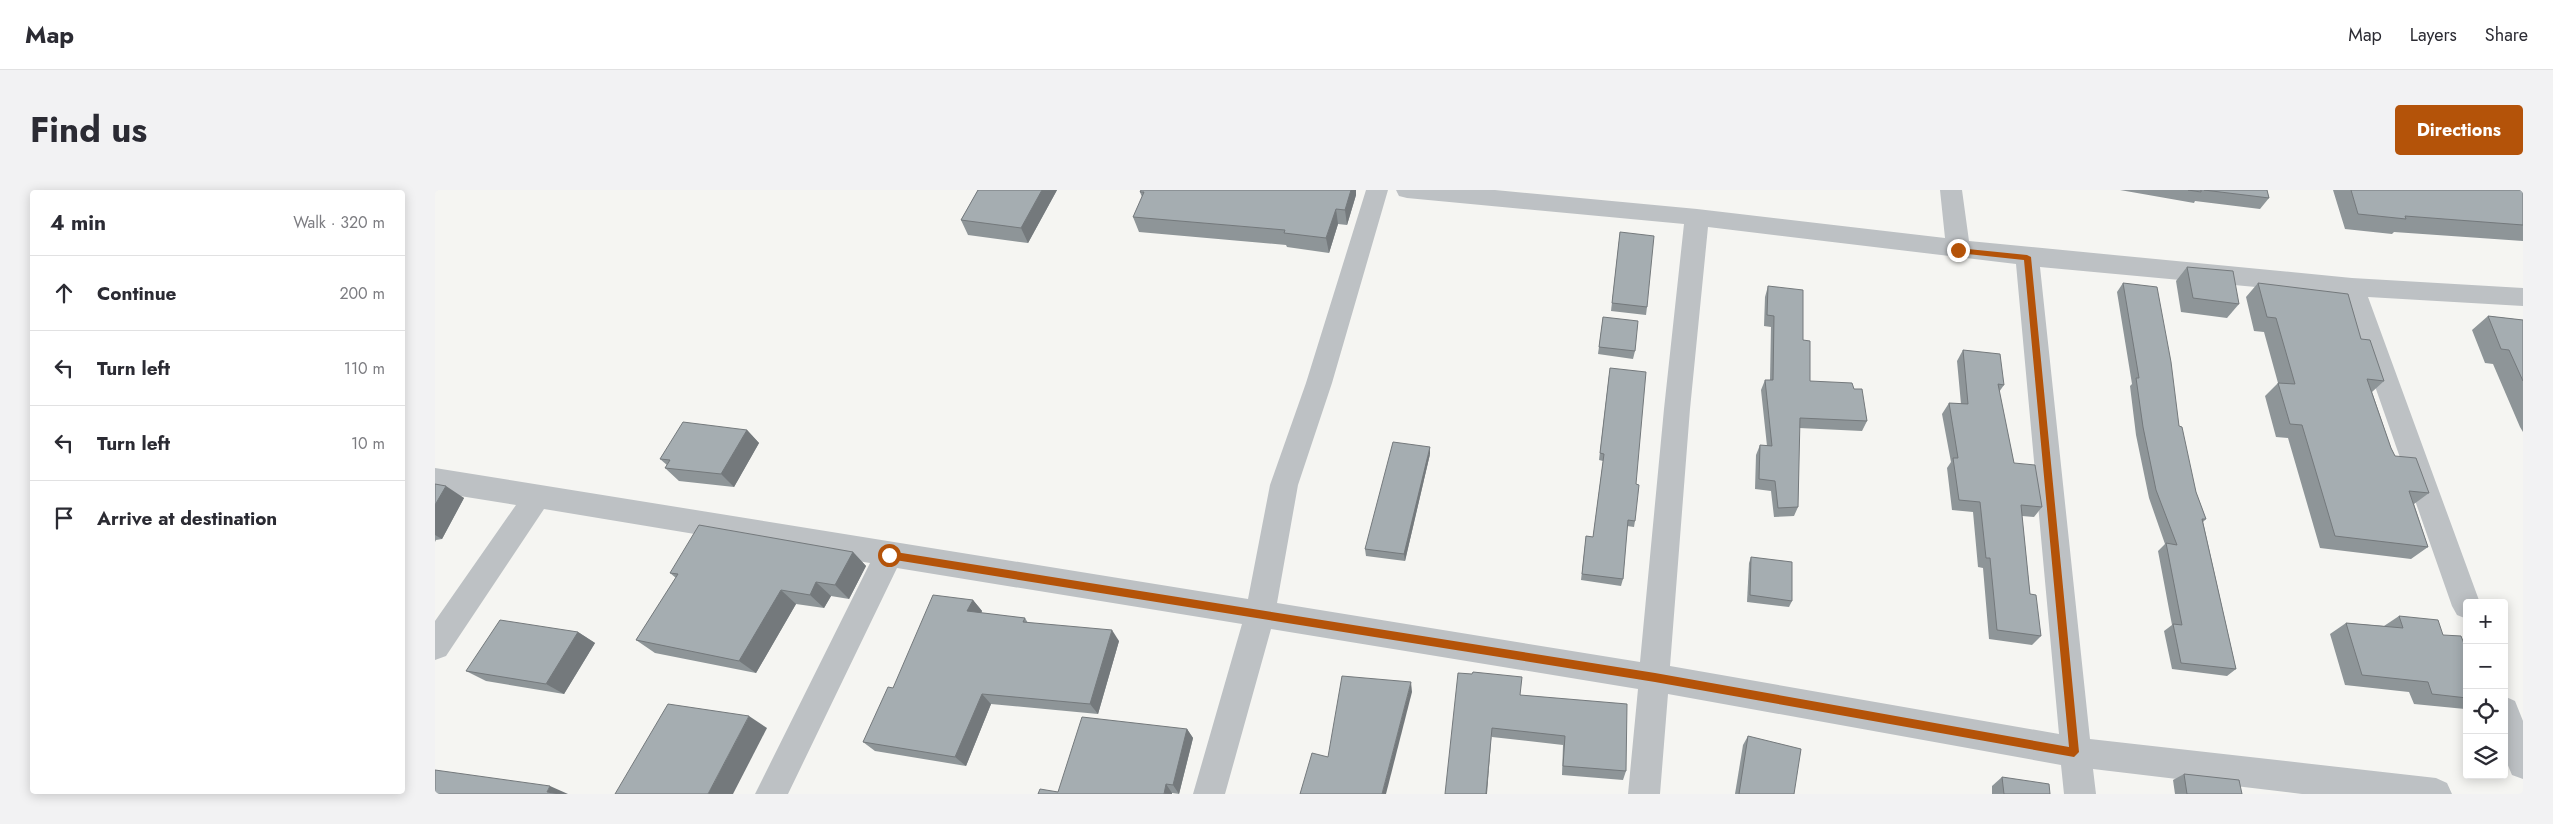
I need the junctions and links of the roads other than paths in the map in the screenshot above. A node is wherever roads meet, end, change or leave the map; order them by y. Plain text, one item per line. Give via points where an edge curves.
1 (1377, 190) edge
2 (1407, 190) edge
3 (1951, 190) edge
4 (1697, 217) junction
5 (1958, 250) junction
6 (2027, 257) junction
7 (2352, 286) junction
8 (2523, 297) edge
9 (435, 480) edge
10 (537, 497) junction
11 (889, 555) junction
12 (2464, 599) edge
13 (1260, 614) junction
14 (435, 646) edge
15 (1655, 678) junction
16 (2508, 722) edge
17 (2074, 752) junction
18 (2523, 764) edge
19 (771, 794) edge
20 (1209, 794) edge
21 (1644, 794) edge
22 (2080, 794) edge
23 (2436, 794) edge

1 - 13 street via 1319,384 1284,485
2 - 4 street
3 - 5 street
4 - 5 street
4 - 15 street
5 - 6 street
6 - 7 street
6 - 17 street
7 - 8 street
7 - 12 street
9 - 10 street
10 - 11 street
10 - 14 street
11 - 13 street
11 - 19 street
13 - 15 street
13 - 20 street
15 - 17 street
15 - 21 street
16 - 18 street
17 - 22 street
17 - 23 street

